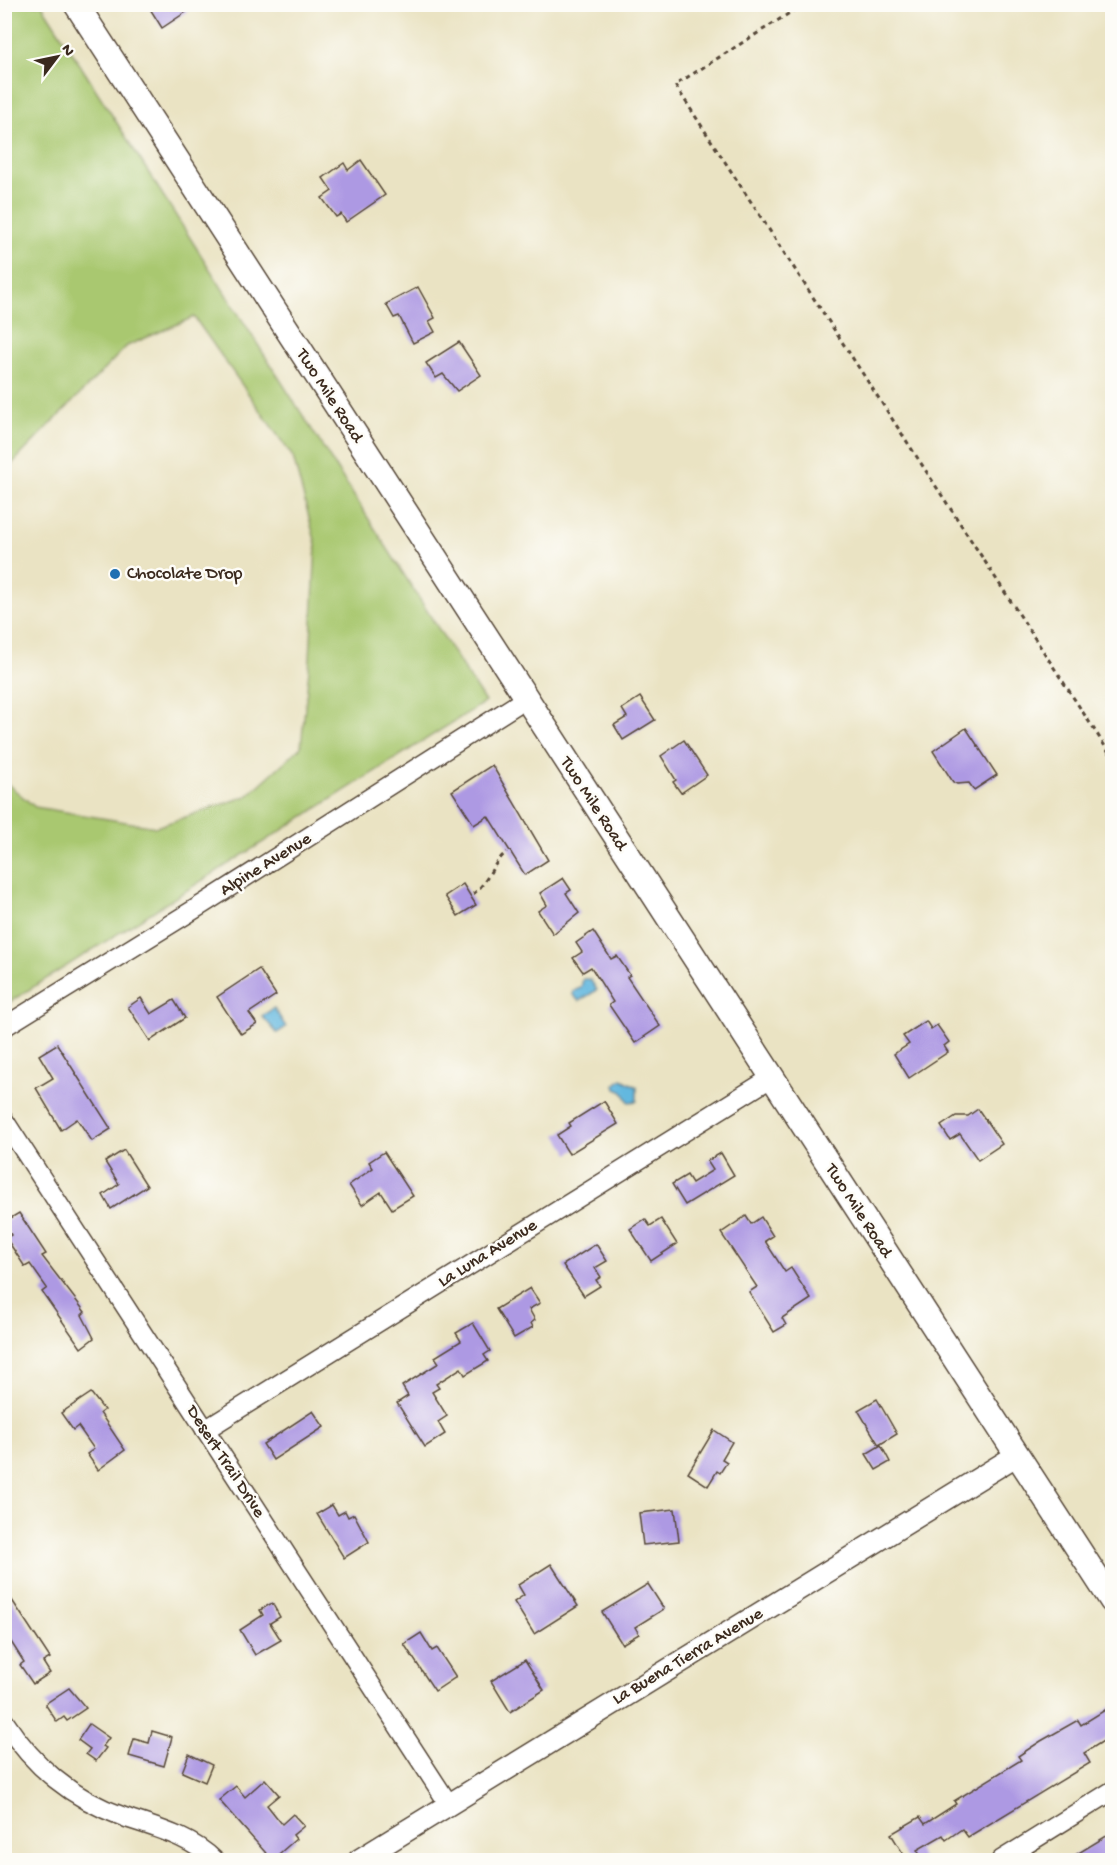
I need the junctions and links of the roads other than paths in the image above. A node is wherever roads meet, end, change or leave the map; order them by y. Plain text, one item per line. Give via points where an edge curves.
1 (76, 4) edge
2 (525, 699) junction
3 (4, 1027) edge
4 (771, 1078) junction
5 (4, 1120) edge
6 (205, 1430) junction
7 (1017, 1455) junction
8 (1113, 1601) edge
9 (4, 1721) edge
10 (1113, 1791) edge
11 (448, 1803) junction
12 (214, 1860) edge
13 (359, 1860) edge
14 (1001, 1860) edge

1 - 2 main road, Two Mile Road
2 - 3 street, Alpine Avenue
2 - 4 main road, Two Mile Road
4 - 6 street, La Luna Avenue
4 - 7 main road, Two Mile Road
5 - 6 street, Desert Trail Drive
6 - 11 street, Desert Trail Drive
7 - 8 main road, Two Mile Road
7 - 11 street, La Buena Tierra Avenue
9 - 12 street via 37,1765 56,1782 121,1816 170,1832
10 - 14 street
11 - 13 street, La Buena Tierra Avenue

